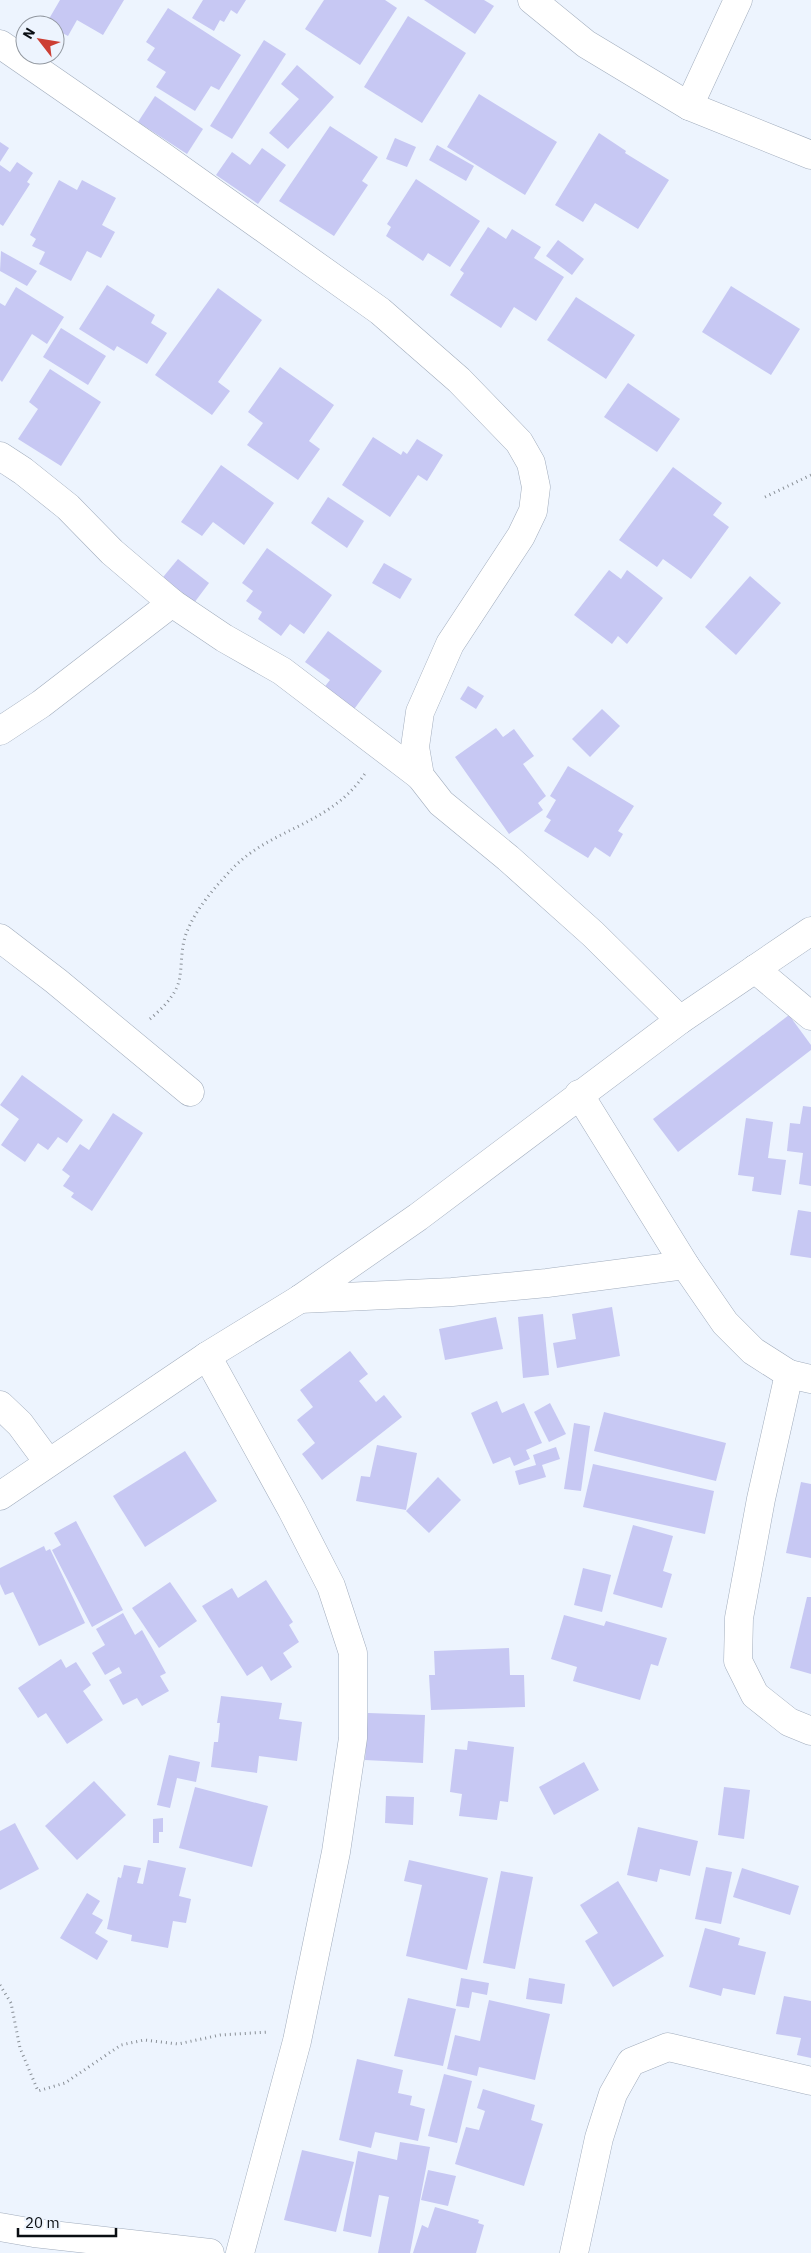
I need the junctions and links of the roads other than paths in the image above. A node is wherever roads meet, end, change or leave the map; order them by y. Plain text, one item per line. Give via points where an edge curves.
1 (532, 0) edge
2 (738, 0) edge
3 (0, 44) edge
4 (689, 106) junction
5 (811, 155) edge
6 (0, 456) edge
7 (172, 603) junction
8 (0, 731) edge
9 (420, 776) junction
10 (811, 930) edge
11 (0, 938) edge
12 (755, 969) junction
13 (811, 1016) edge
14 (680, 1020) junction
15 (190, 1092) dead end
16 (579, 1094) junction
17 (685, 1265) junction
18 (300, 1299) junction
19 (207, 1356) junction
20 (800, 1377) edge
21 (0, 1405) edge
22 (48, 1462) junction
23 (0, 1496) edge
24 (811, 1731) edge
25 (811, 2081) edge
26 (0, 2227) edge
27 (210, 2253) edge
28 (240, 2253) edge
29 (574, 2253) edge

1 - 4 street via 586,44
2 - 4 street
3 - 9 street via 380,311 459,380 519,442 531,463 536,487 533,511 521,536 450,644 420,712 415,746
4 - 5 street
6 - 7 street via 68,507 112,552
7 - 8 street
7 - 9 street via 282,671
9 - 14 street via 441,803 593,934
10 - 12 street
11 - 15 street
12 - 13 street
12 - 14 street
14 - 16 street
16 - 17 street
16 - 18 street via 418,1217
17 - 18 street via 452,1292
17 - 20 street via 725,1323 753,1351
18 - 19 street
19 - 22 street
19 - 28 street via 331,1586 353,1653 353,1738 336,1852 297,2041
20 - 24 street via 761,1499 739,1618 738,1661 755,1695 789,1722
21 - 22 street via 20,1424
22 - 23 street
25 - 29 street via 668,2047 631,2062 613,2094 598,2138
26 - 27 street

